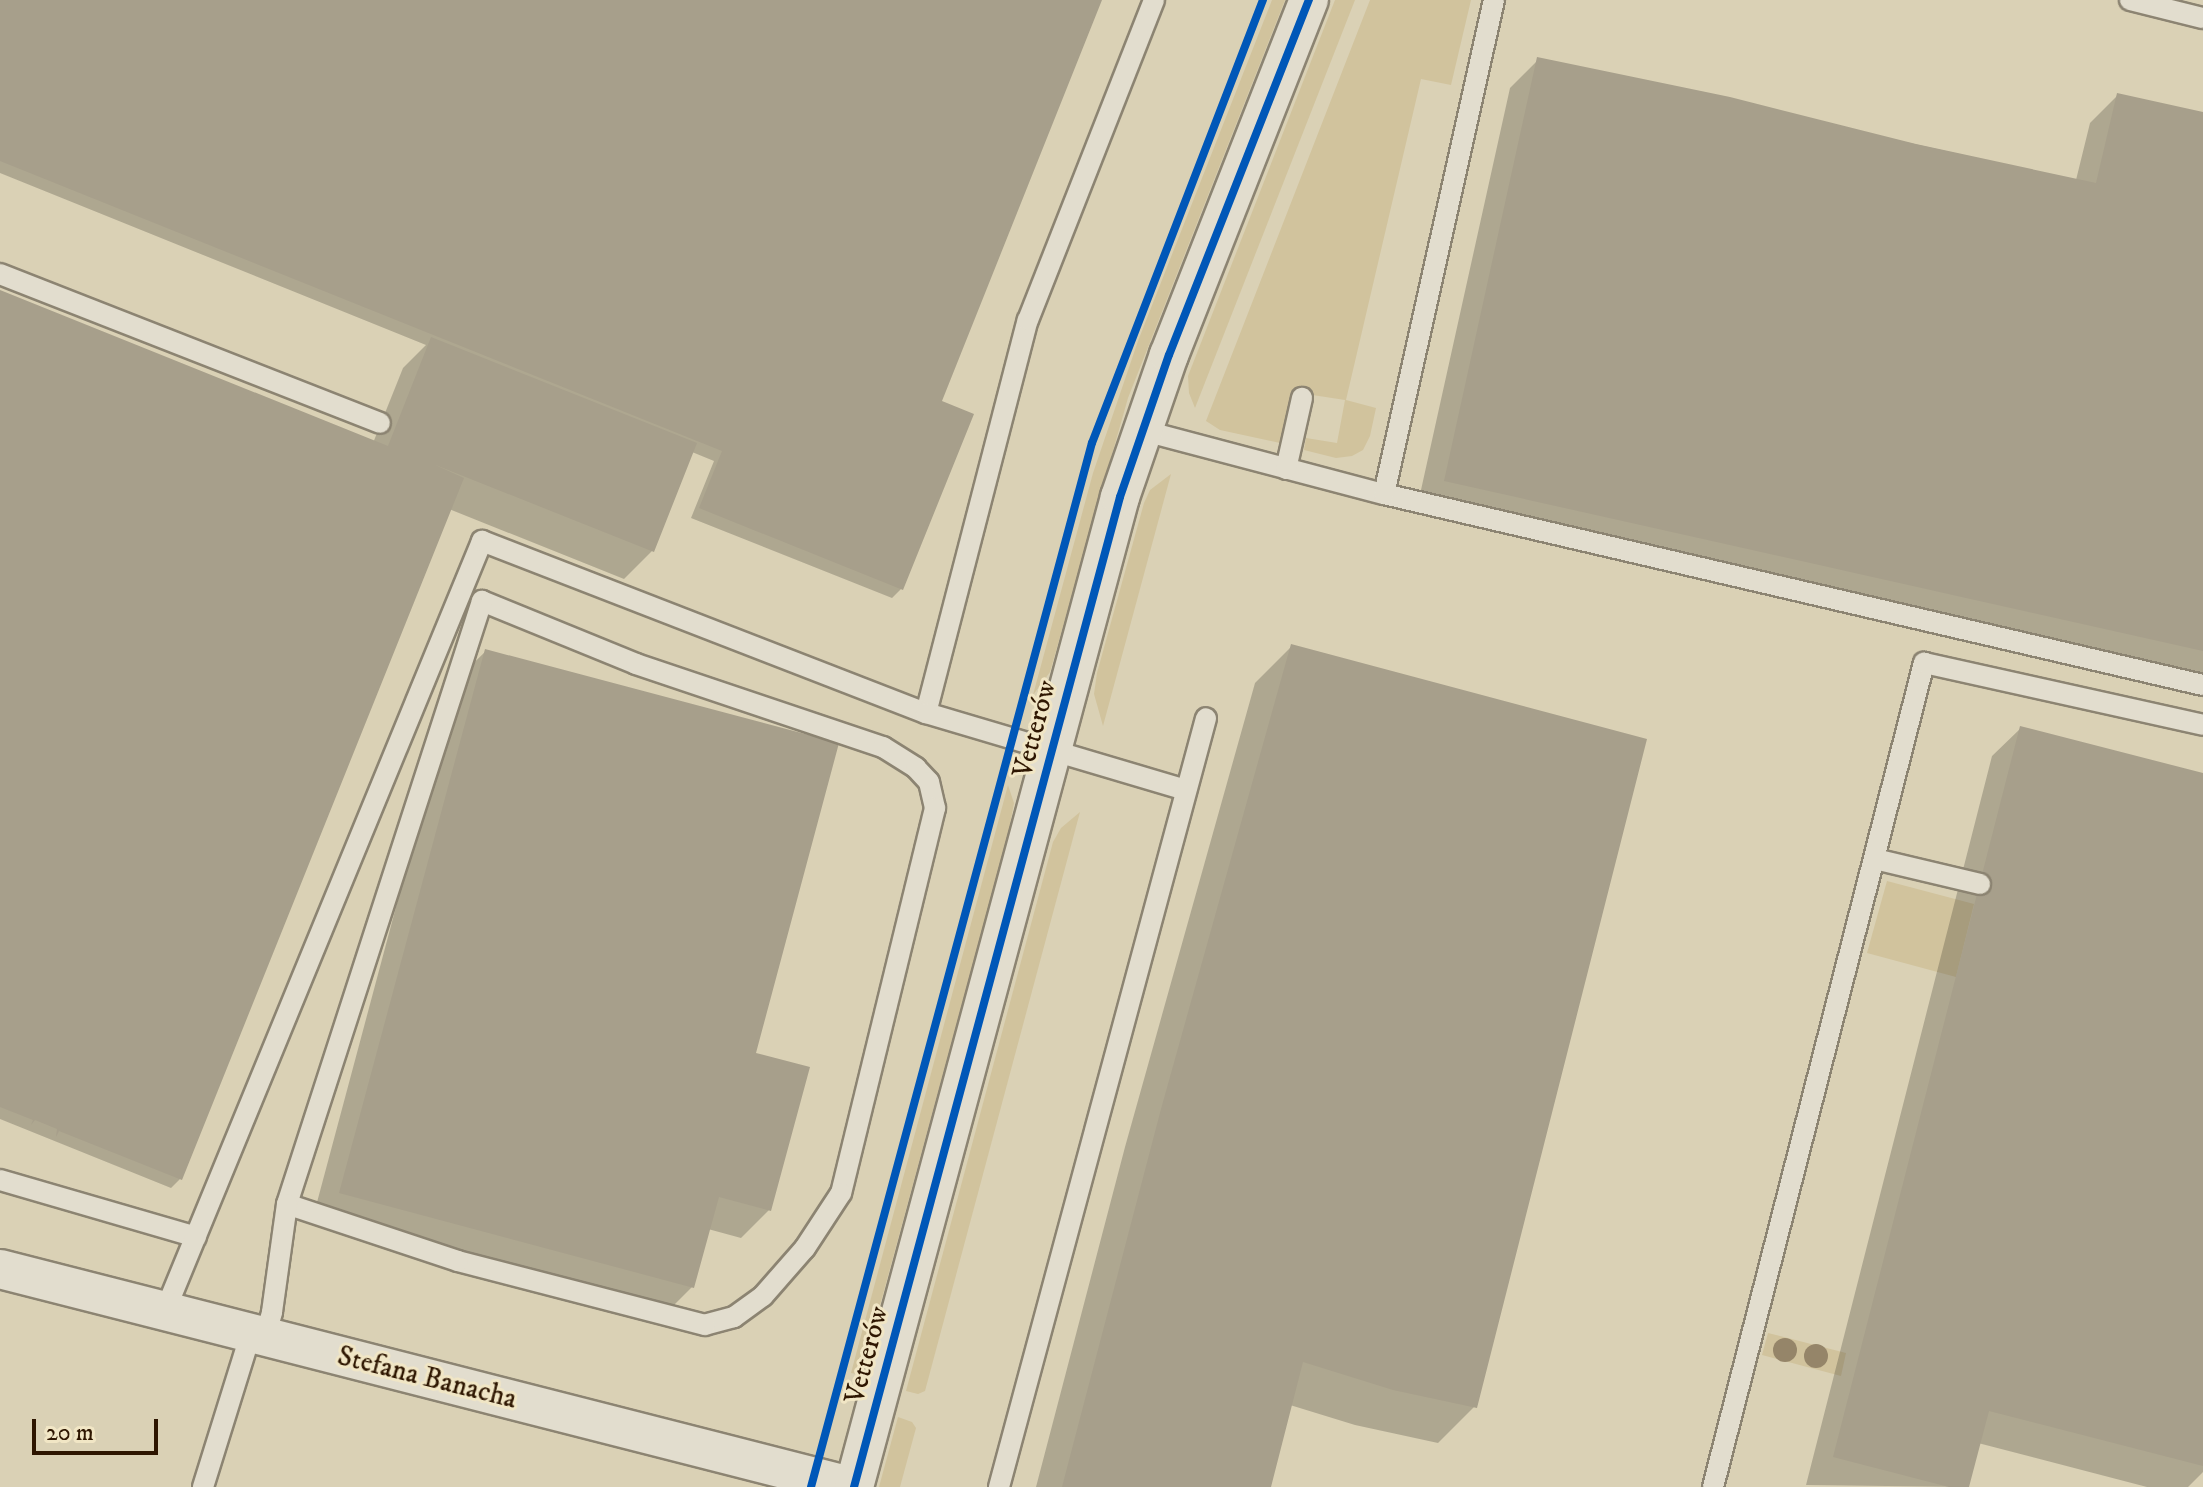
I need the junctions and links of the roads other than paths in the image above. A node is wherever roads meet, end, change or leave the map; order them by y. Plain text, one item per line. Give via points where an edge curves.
1 (1154, 0) edge
2 (1309, 0) edge
3 (1494, 0) edge
4 (2130, 0) edge
5 (2203, 18) edge
6 (0, 274) edge
7 (1302, 398) dead end
8 (380, 423) dead end
9 (1141, 430) junction
10 (1286, 469) junction
11 (1384, 494) junction
12 (2203, 685) edge
13 (926, 713) junction
14 (1206, 718) dead end
15 (2203, 725) edge
16 (1052, 751) junction
17 (1186, 790) junction
18 (1875, 859) junction
19 (1980, 884) dead end
20 (0, 1180) edge
21 (287, 1204) junction
22 (196, 1237) junction
23 (0, 1269) edge
24 (165, 1311) junction
25 (258, 1335) junction
26 (203, 1487) edge
27 (854, 1487) edge
28 (999, 1487) edge
29 (1713, 1487) edge

1 - 13 lane via 1028,320
2 - 9 street, Vetterów
3 - 11 lane
4 - 5 lane
6 - 8 lane
7 - 10 lane
9 - 10 lane
9 - 16 street, Vetterów
10 - 11 lane
11 - 12 lane
13 - 16 lane
13 - 22 lane via 482,541
14 - 17 lane
15 - 18 lane via 1924,663
16 - 17 lane
16 - 27 street, Vetterów
17 - 28 lane
18 - 19 lane
18 - 29 lane
20 - 22 lane
21 - 21 lane via 482,601 636,664 883,747 929,782 935,808 841,1193 805,1248 763,1296 734,1317 705,1325 458,1261
21 - 25 lane via 272,1312
22 - 24 lane
23 - 24 street, Stefana Banacha
24 - 25 street, Stefana Banacha
25 - 26 lane
25 - 27 street, Stefana Banacha

